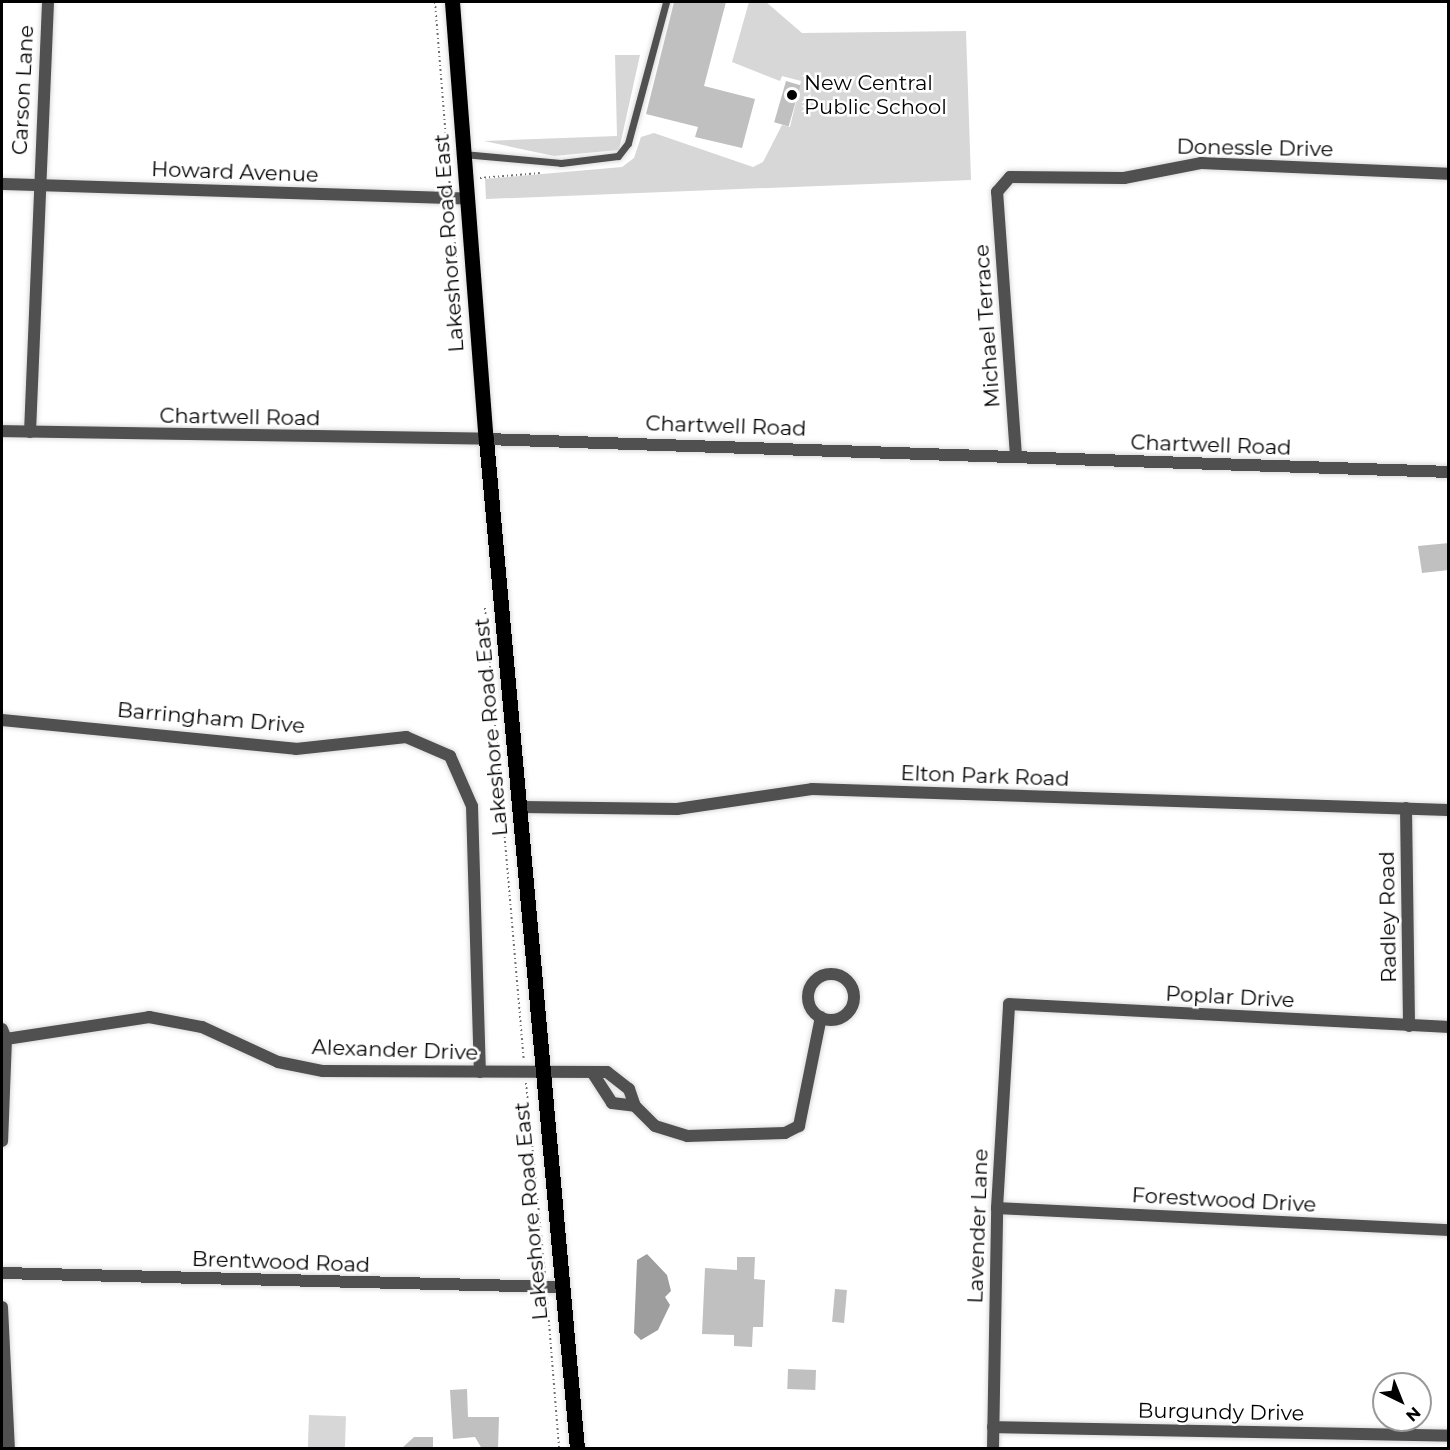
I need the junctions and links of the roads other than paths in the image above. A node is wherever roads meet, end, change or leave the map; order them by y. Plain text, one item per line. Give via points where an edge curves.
1 (48, 2) edge
2 (452, 2) edge
3 (666, 2) edge
4 (463, 154) junction
5 (1449, 174) edge
6 (2, 184) edge
7 (38, 185) junction
8 (997, 192) joint
9 (467, 199) junction
10 (2, 431) edge
11 (30, 432) junction
12 (486, 439) junction
13 (1016, 456) junction
14 (1449, 472) edge
15 (2, 720) edge
16 (521, 807) junction
17 (1406, 808) junction
18 (1449, 810) edge
19 (1009, 1004) joint
20 (821, 1017) dead end
21 (1409, 1026) junction
22 (1449, 1027) edge
23 (4, 1034) edge
24 (480, 1072) junction
25 (592, 1072) junction
26 (533, 1073) junction
27 (635, 1106) junction
28 (2, 1141) edge
29 (997, 1208) junction
30 (1449, 1230) edge
31 (2, 1273) edge
32 (553, 1289) junction
33 (2, 1307) edge
34 (993, 1426) junction
35 (1444, 1436) edge
36 (9, 1449) edge
37 (577, 1449) edge
38 (993, 1449) edge
39 (1439, 1449) edge

1 - 7 street, Carson Lane
2 - 4 main road, Lakeshore Road East
3 - 4 lane via 628,143 618,156 561,163
4 - 9 main road, Lakeshore Road East
5 - 8 street, Donessle Drive via 1201,163 1124,178 1010,177
6 - 7 street, Howard Avenue
7 - 9 street, Howard Avenue
7 - 11 street, Carson Lane
8 - 13 street, Michael Terrace
9 - 12 main road, Lakeshore Road East
10 - 11 street, Chartwell Road
11 - 12 street, Chartwell Road
12 - 13 street, Chartwell Road
12 - 16 main road, Lakeshore Road East
13 - 14 street, Chartwell Road
15 - 24 street, Barringham Drive via 296,749 406,737 450,756 472,806
16 - 17 street, Elton Park Road via 677,809 812,789
16 - 26 main road, Lakeshore Road East
17 - 18 street, Elton Park Road
17 - 21 street, Radley Road
19 - 21 street, Poplar Drive
19 - 29 street, Lavender Lane
20 - 27 street via 799,1126 785,1133 687,1136 655,1126
21 - 22 street, Poplar Drive
23 - 24 street, Alexander Drive via 149,1017 202,1027 278,1062 323,1071
23 - 28 street
24 - 26 street, Alexander Drive
25 - 26 street, Alexander Drive
25 - 27 street via 612,1103
25 - 27 street, Alexander Drive via 607,1071 629,1089
26 - 32 main road, Lakeshore Road East
29 - 30 street, Forestwood Drive
29 - 34 street, Lavender Lane
31 - 32 street, Brentwood Road
32 - 37 main road, Lakeshore Road East
33 - 36 street
34 - 35 street, Burgundy Drive
34 - 38 street, Lavender Lane
35 - 39 street

